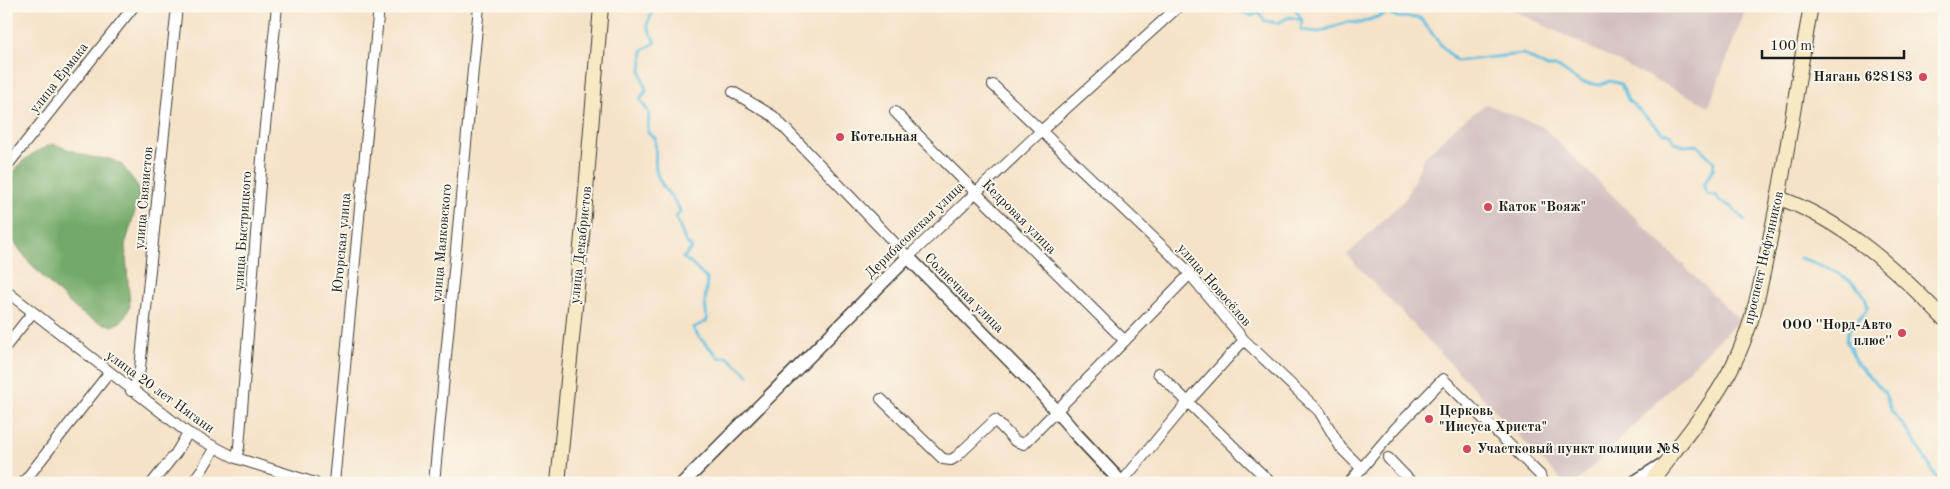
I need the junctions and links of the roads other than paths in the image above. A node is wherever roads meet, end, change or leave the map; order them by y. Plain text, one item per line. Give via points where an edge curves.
1 (134, 6) edge
2 (177, 6) edge
3 (277, 6) edge
4 (379, 6) edge
5 (479, 6) edge
6 (601, 6) edge
7 (1811, 6) edge
8 (1177, 8) dead end
9 (993, 85) dead end
10 (733, 92) dead end
11 (895, 112) dead end
12 (1040, 132) junction
13 (6, 167) edge
14 (976, 193) junction
15 (1779, 198) junction
16 (908, 257) junction
17 (1190, 274) junction
18 (6, 291) edge
19 (33, 312) junction
20 (1944, 319) edge
21 (1244, 340) junction
22 (1125, 341) junction
23 (6, 346) edge
24 (109, 373) junction
25 (1158, 373) dead end
26 (131, 391) junction
27 (881, 399) dead end
28 (1188, 402) junction
29 (1057, 412) junction
30 (188, 433) junction
31 (214, 449) junction
32 (236, 458) junction
33 (1388, 458) dead end
34 (1665, 463) junction
35 (1362, 469) junction
36 (310, 482) edge
37 (1122, 482) edge
38 (23, 483) edge
39 (152, 483) edge
40 (192, 483) edge
41 (334, 483) edge
42 (434, 483) edge
43 (558, 483) edge
44 (683, 483) edge
45 (1271, 483) edge
46 (1349, 483) edge
47 (1412, 483) edge
48 (1542, 483) edge
49 (1634, 483) edge
50 (1650, 483) edge

1 - 13 street, улица Ермака
2 - 26 street, улица Связистов via 140,368 138,380
3 - 32 street, улица Быстрицкого
4 - 41 street, Югорская улица
5 - 42 street, улица Маяковского
6 - 43 main road, улица Декабристов
7 - 15 main road, проспект Нефтяников
8 - 12 street, Дерибасовская улица
9 - 12 street, улица Новосёлов
10 - 16 street, Солнечная улица via 778,121
11 - 14 street, Кедровая улица
12 - 14 street, Дерибасовская улица
12 - 17 street, улица Новосёлов
14 - 16 street, Дерибасовская улица
14 - 22 street, Кедровая улица
15 - 20 main road via 1840,227
15 - 34 main road, проспект Нефтяников via 1760,291 1744,343 1715,395
16 - 29 street, Солнечная улица
16 - 44 street, Дерибасовская улица
17 - 21 street, улица Новосёлов
17 - 22 street
18 - 19 street, улица 20 лет Нягани
19 - 23 street
19 - 24 street, улица 20 лет Нягани
21 - 28 street
21 - 35 street, улица Новосёлов via 1319,411 1341,448
22 - 29 street
24 - 26 street, улица 20 лет Нягани
24 - 38 street
25 - 28 street
26 - 30 street, улица 20 лет Нягани
27 - 29 street via 947,460 956,457 995,420 1015,441 1024,444
28 - 37 street
28 - 45 street
29 - 37 street, Солнечная улица
30 - 31 street, улица 20 лет Нягани
30 - 39 street via 176,454
31 - 32 street, улица 20 лет Нягани
31 - 40 street
32 - 36 street, улица 20 лет Нягани
33 - 47 street
34 - 49 street
34 - 50 main road, проспект Нефтяников
35 - 46 street
35 - 48 street via 1443,379 1540,474

